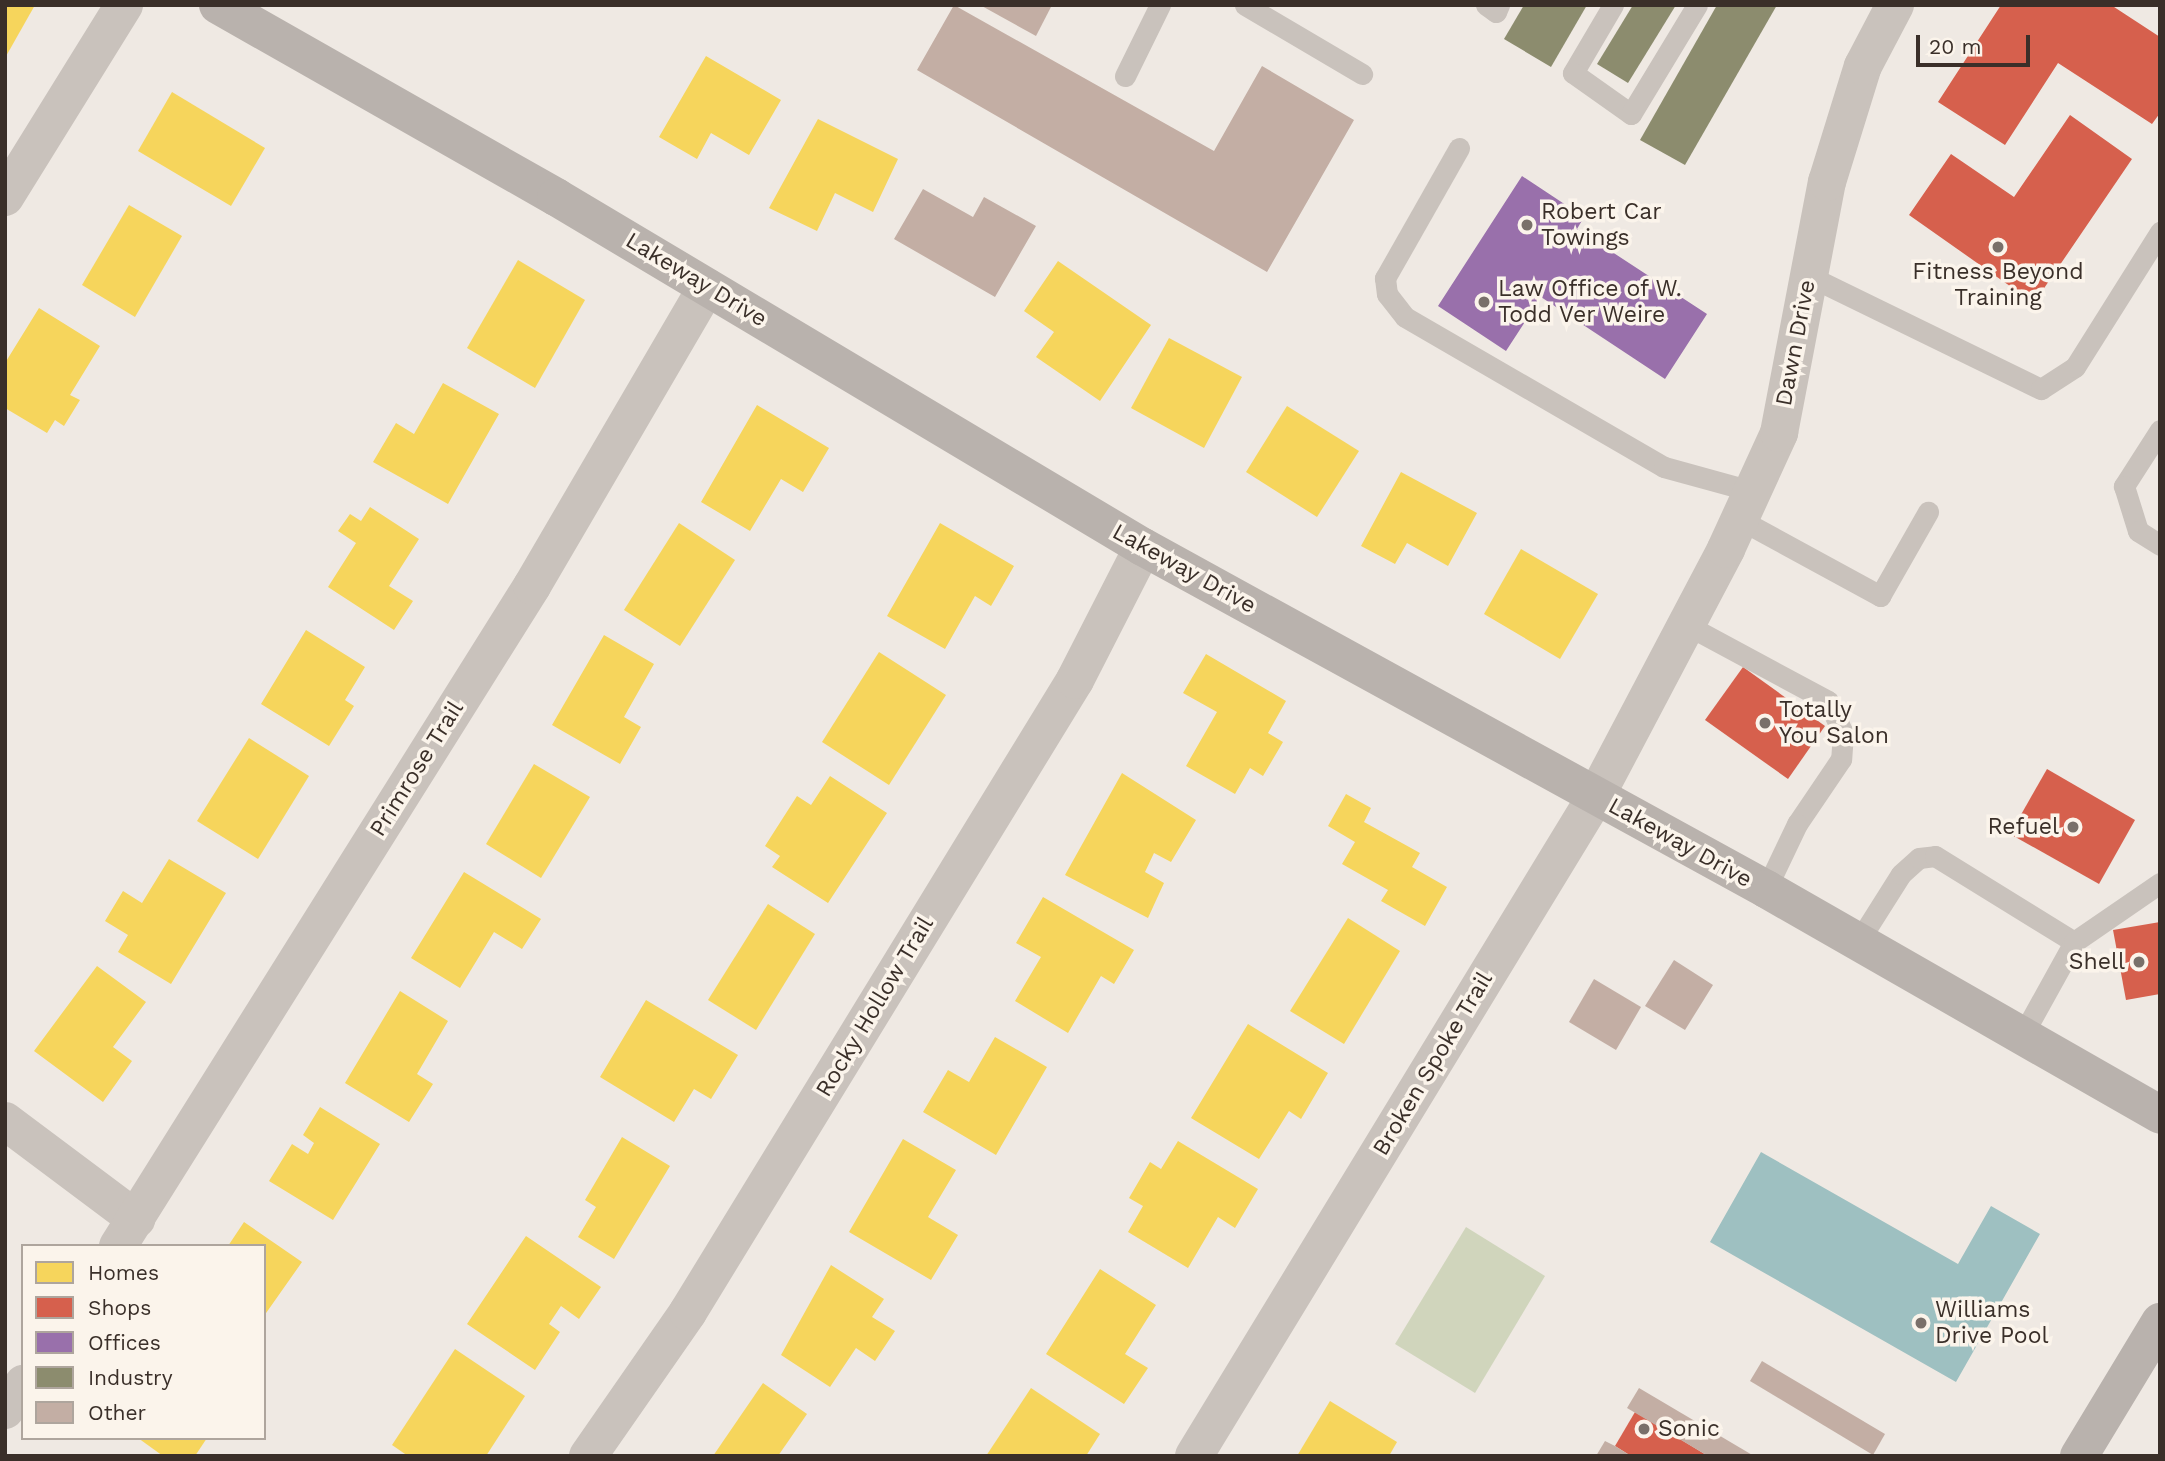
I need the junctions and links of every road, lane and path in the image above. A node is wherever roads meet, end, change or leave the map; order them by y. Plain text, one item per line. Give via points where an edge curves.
1 (124, 5) edge
2 (218, 5) edge
3 (1160, 5) edge
4 (1245, 5) edge
5 (1486, 5) edge
6 (1499, 5) edge
7 (1614, 5) edge
8 (1698, 5) edge
9 (1895, 5) edge
10 (1363, 75) dead end
11 (1125, 76) dead end
12 (1459, 148) dead end
13 (5, 197) edge
14 (2160, 232) edge
15 (1809, 276) junction
16 (707, 287) junction
17 (2160, 430) edge
18 (1746, 505) junction
19 (1928, 512) dead end
20 (2160, 545) edge
21 (1143, 547) junction
22 (1685, 624) junction
23 (1662, 667) joint
24 (1596, 796) junction
25 (2160, 883) edge
26 (1766, 889) junction
27 (1858, 942) junction
28 (2074, 942) junction
29 (2022, 1036) junction
30 (2160, 1115) edge
31 (5, 1121) edge
32 (127, 1232) edge
33 (2160, 1322) edge
34 (21, 1387) edge
35 (5, 1410) edge
36 (588, 1456) edge
37 (1194, 1456) edge
38 (2079, 1456) edge

1 - 13 street
2 - 16 main road, Lakeway Drive
3 - 11 lane
4 - 10 lane
5 - 6 lane via 1496,12
7 - 8 lane via 1573,73 1631,114
9 - 15 street, Dawn Drive via 1863,66 1828,182
12 - 18 lane via 1385,278 1387,295 1405,317 1664,467
14 - 15 lane via 2075,367 2041,389
15 - 18 street, Dawn Drive via 1779,433
16 - 21 main road, Lakeway Drive
16 - 32 street, Primrose Trail via 532,586
17 - 20 lane via 2124,486 2138,531
18 - 19 lane via 1880,596
18 - 22 street, Dawn Drive
21 - 24 main road, Lakeway Drive
21 - 36 street, Rocky Hollow Trail via 1075,680 688,1312
22 - 23 street, Dawn Drive
22 - 26 lane via 1828,701 1843,733 1841,759 1797,824
23 - 24 street, Broken Spoke Trail
24 - 26 main road, Lakeway Drive
24 - 37 street, Broken Spoke Trail
25 - 28 lane
26 - 27 main road, Lakeway Drive
27 - 28 lane via 1901,874 1919,858 1935,856
27 - 29 main road, Lakeway Drive
28 - 29 lane
29 - 30 main road, Lakeway Drive
31 - 32 street
33 - 38 main road
34 - 35 street

